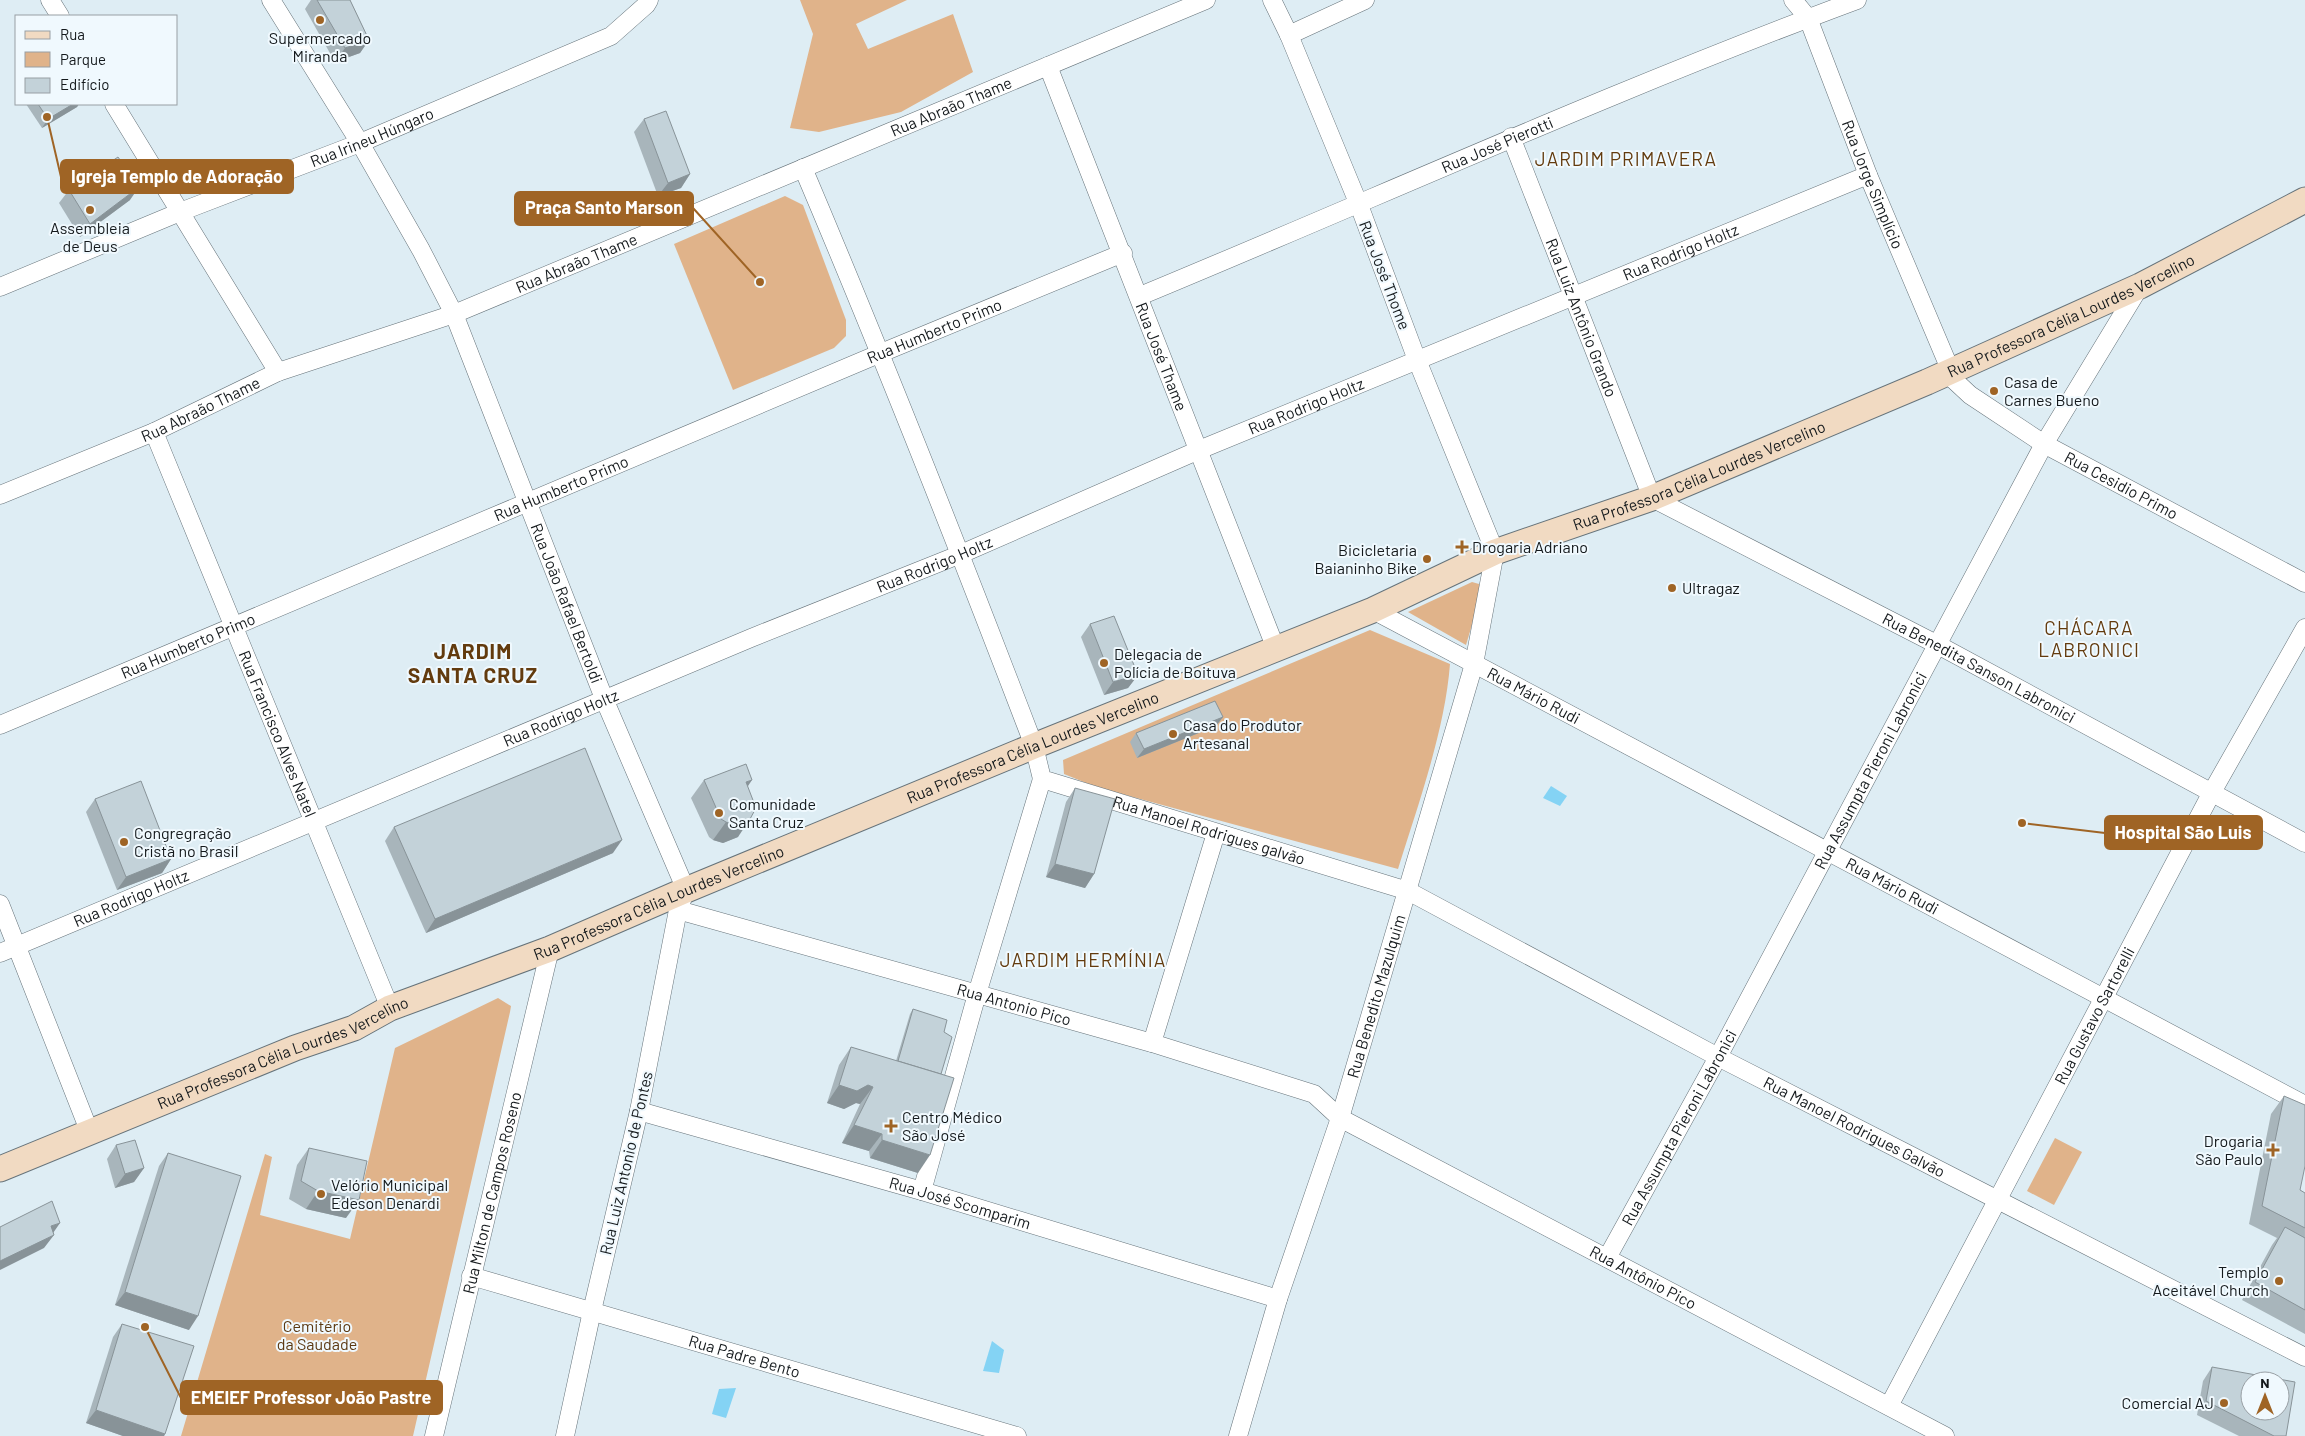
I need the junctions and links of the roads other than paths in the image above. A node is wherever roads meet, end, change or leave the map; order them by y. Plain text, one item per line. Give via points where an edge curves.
1 (50, 0) edge
2 (271, 0) edge
3 (649, 0) edge
4 (1206, 0) edge
5 (1272, 0) edge
6 (1365, 0) edge
7 (1793, 0) edge
8 (1857, 0) edge
9 (59, 15) edge
10 (1808, 18) junction
11 (1289, 35) junction
12 (1048, 66) junction
13 (115, 105) edge
14 (1511, 137) junction
15 (360, 143) junction
16 (803, 168) junction
17 (1868, 175) junction
18 (2305, 200) edge
19 (1359, 205) junction
20 (180, 212) junction
21 (1122, 253) junction
22 (2140, 286) junction
23 (0, 287) edge
24 (1140, 296) junction
25 (1573, 296) junction
26 (454, 314) junction
27 (881, 353) junction
28 (1417, 360) junction
29 (278, 372) junction
30 (1951, 372) junction
31 (154, 432) junction
32 (2044, 444) junction
33 (1199, 450) junction
34 (0, 495) edge
35 (1652, 498) junction
36 (527, 504) junction
37 (1496, 552) junction
38 (961, 554) junction
39 (2305, 583) edge
40 (1373, 610) junction
41 (234, 627) junction
42 (2305, 628) edge
43 (1938, 645) junction
44 (1276, 649) junction
45 (1474, 664) junction
46 (605, 701) junction
47 (0, 725) edge
48 (1034, 746) junction
49 (1042, 779) junction
50 (2212, 792) junction
51 (314, 823) junction
52 (1216, 833) junction
53 (2305, 843) edge
54 (1826, 853) junction
55 (1408, 891) junction
56 (682, 900) junction
57 (0, 904) edge
58 (16, 947) junction
59 (550, 949) junction
60 (0, 953) edge
61 (977, 994) junction
62 (2103, 998) junction
63 (390, 1008) junction
64 (1152, 1043) junction
65 (1718, 1057) junction
66 (2305, 1106) edge
67 (639, 1111) junction
68 (1340, 1118) junction
69 (90, 1133) junction
70 (0, 1169) edge
71 (922, 1191) junction
72 (1998, 1198) junction
73 (1607, 1258) junction
74 (472, 1276) junction
75 (1278, 1299) junction
76 (592, 1310) junction
77 (2305, 1357) edge
78 (1889, 1406) junction
79 (434, 1436) edge
80 (565, 1436) edge
81 (1017, 1436) edge
82 (1238, 1436) edge
83 (1945, 1436) edge

1 - 9 street
2 - 15 street, Rua João Rafael Bertoldi
3 - 15 street, Rua Irineu Húngaro via 610,36
4 - 12 street, Rua Abraão Thame
5 - 11 street, Rua José Thome
6 - 11 street
7 - 10 street, Rua Jorge Simplício
8 - 10 street, Rua José Pierotti
10 - 14 street, Rua José Pierotti
10 - 17 street, Rua Jorge Simplício
11 - 19 street, Rua José Thome
12 - 16 street, Rua Abraão Thame
12 - 21 street, Rua José Thame
13 - 20 street
14 - 19 street, Rua José Pierotti
14 - 25 street, Rua Luiz Antônio Grando
15 - 20 street, Rua Irineu Húngaro
15 - 26 street, Rua João Rafael Bertoldi via 422,250
16 - 26 street, Rua Abraão Thame
16 - 27 street
17 - 25 street, Rua Rodrigo Holtz
17 - 30 street, Rua Jorge Simplício
18 - 22 main road, Rua Professora Célia Lourdes Vercelino
19 - 24 street, Rua José Pierotti
19 - 28 street, Rua José Thome
20 - 23 street, Rua Irineu Húngaro
20 - 29 street
21 - 24 street, Rua José Thame
21 - 27 street, Rua Humberto Primo
22 - 30 main road, Rua Professora Célia Lourdes Vercelino
22 - 32 street, Rua Assumpta Pieroni Labronici
24 - 33 street, Rua José Thame
25 - 28 street, Rua Rodrigo Holtz
25 - 35 street, Rua Luiz Antônio Grando
26 - 29 street, Rua Abraão Thame
26 - 36 street, Rua João Rafael Bertoldi
27 - 36 street, Rua Humberto Primo
27 - 38 street
28 - 33 street, Rua Rodrigo Holtz
28 - 37 street, Rua José Thome
29 - 31 street, Rua Abraão Thame
30 - 32 street, Rua Cesidio Primo via 1970,396
30 - 35 main road, Rua Professora Célia Lourdes Vercelino
31 - 34 street, Rua Abraão Thame
31 - 41 street, Rua Francisco Alves Natel
32 - 39 street, Rua Cesidio Primo
32 - 43 street, Rua Assumpta Pieroni Labronici
33 - 38 street, Rua Rodrigo Holtz
33 - 44 street, Rua José Thame
35 - 37 main road, Rua Professora Célia Lourdes Vercelino
35 - 43 street, Rua Benedita Sanson Labronici
36 - 41 street, Rua Humberto Primo
36 - 46 street, Rua João Rafael Bertoldi
37 - 40 main road, Rua Professora Célia Lourdes Vercelino
37 - 45 street, Rua Benedito Mazulquim
38 - 46 street, Rua Rodrigo Holtz via 751,638
38 - 48 street
40 - 44 main road, Rua Professora Célia Lourdes Vercelino
40 - 45 street, Rua Mário Rudi
41 - 47 street, Rua Humberto Primo
41 - 51 street, Rua Francisco Alves Natel
42 - 50 street, Rua Gustavo Sartorelli
43 - 50 street, Rua Benedita Sanson Labronici
43 - 54 street, Rua Assumpta Pieroni Labronici
44 - 48 main road, Rua Professora Célia Lourdes Vercelino
45 - 54 street, Rua Mário Rudi
45 - 55 street, Rua Benedito Mazulquim
46 - 51 street, Rua Rodrigo Holtz
46 - 56 street, Rua João Rafael Bertoldi
48 - 49 street
48 - 56 main road, Rua Professora Célia Lourdes Vercelino
49 - 52 street, Rua Manoel Rodrigues galvão
49 - 61 street
50 - 53 street, Rua Benedita Sanson Labronici
50 - 62 street, Rua Gustavo Sartorelli
51 - 58 street, Rua Rodrigo Holtz
51 - 63 street, Rua Francisco Alves Natel
52 - 55 street, Rua Manoel Rodrigues galvão
52 - 64 street
54 - 62 street, Rua Mário Rudi
54 - 65 street, Rua Assumpta Pieroni Labronici
55 - 65 street, Rua Manoel Rodrigues Galvão
55 - 68 street, Rua Benedito Mazulquim
56 - 59 main road, Rua Professora Célia Lourdes Vercelino
56 - 61 street, Rua Antonio Pico
56 - 67 street, Rua Luiz Antonio de Pontes
57 - 58 street
58 - 60 street, Rua Rodrigo Holtz
58 - 69 street
59 - 63 main road, Rua Professora Célia Lourdes Vercelino
59 - 74 street, Rua Milton de Campos Roseno
61 - 64 street, Rua Antonio Pico
61 - 71 street
62 - 66 street, Rua Mário Rudi
62 - 72 street, Rua Gustavo Sartorelli
63 - 69 main road, Rua Professora Célia Lourdes Vercelino via 354,1028 295,1048
64 - 68 street, Rua Antonio Pico via 1314,1094
65 - 72 street, Rua Manoel Rodrigues Galvão
65 - 73 street, Rua Assumpta Pieroni Labronici
67 - 71 street, Rua José Scomparim
67 - 76 street, Rua Luiz Antonio de Pontes
68 - 73 street, Rua Antônio Pico
68 - 75 street, Rua Benedito Mazulquim
69 - 70 main road, Rua Professora Célia Lourdes Vercelino
71 - 75 street, Rua José Scomparim
72 - 77 street, Rua Manoel Rodrigues Galvão
72 - 78 street, Rua Gustavo Sartorelli
73 - 78 street, Rua Antônio Pico
74 - 76 street, Rua Padre Bento
74 - 79 street, Rua Milton de Campos Roseno
75 - 82 street, Rua Benedito Mazulquim
76 - 80 street, Rua Luiz Antonio de Pontes
76 - 81 street, Rua Padre Bento
78 - 83 street, Rua Antônio Pico

